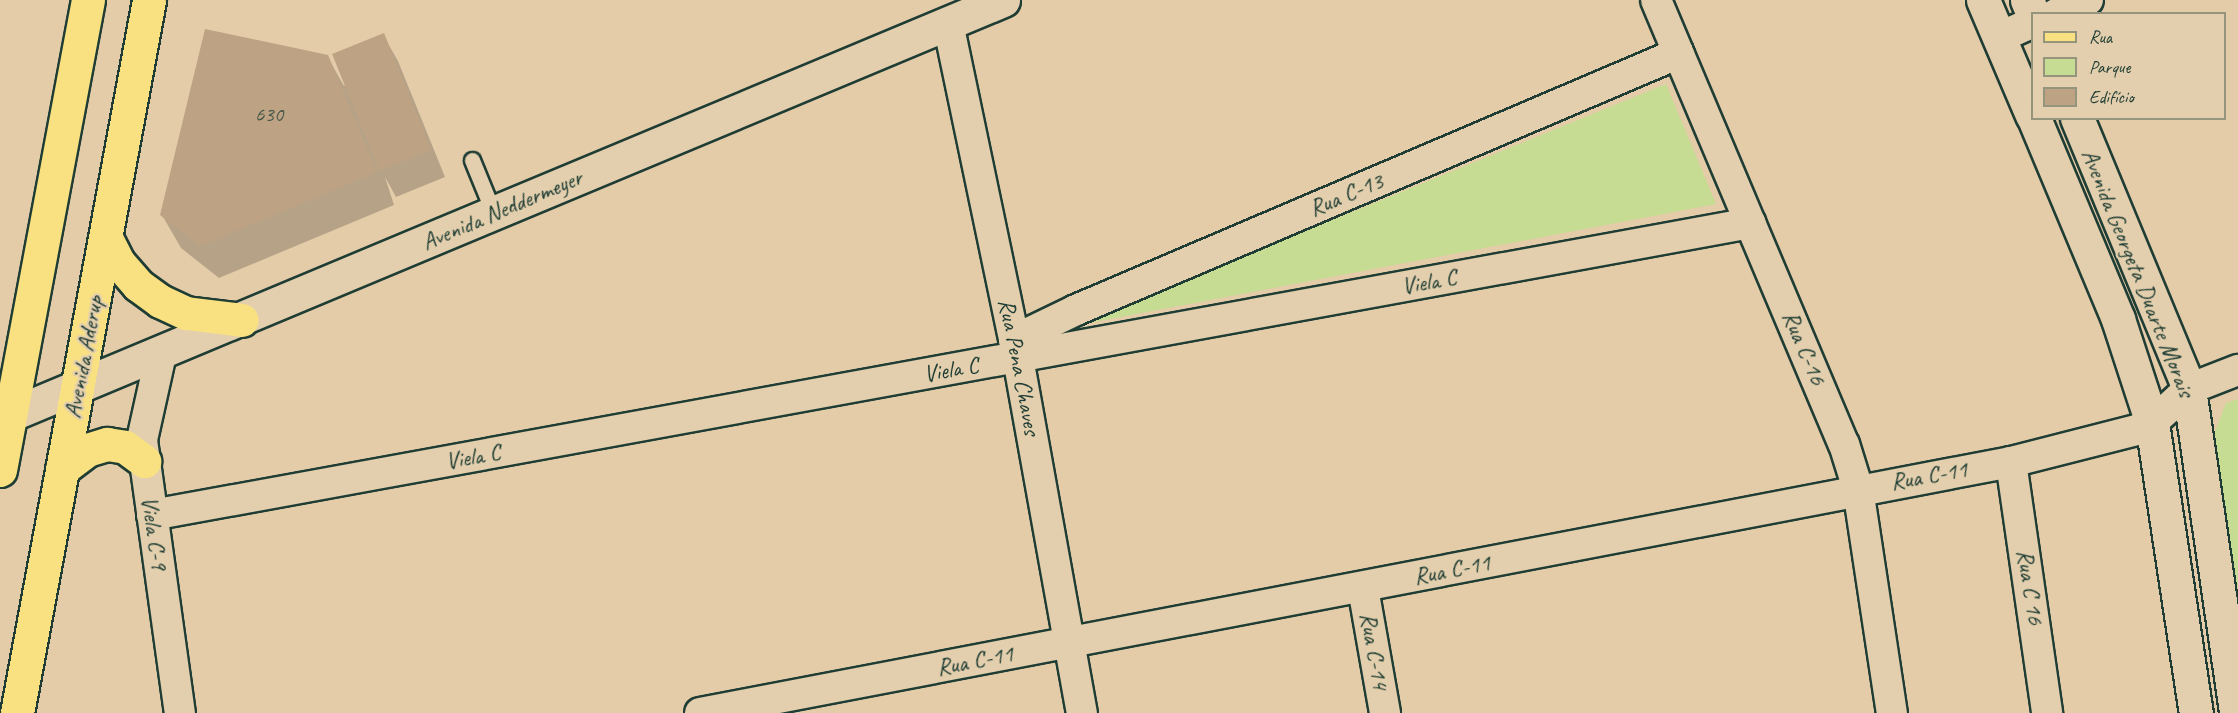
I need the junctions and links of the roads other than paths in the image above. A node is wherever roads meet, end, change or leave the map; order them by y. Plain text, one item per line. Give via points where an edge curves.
1 (88, 0) edge
2 (149, 0) edge
3 (1656, 0) edge
4 (1983, 0) edge
5 (2088, 0) edge
6 (989, 3) edge
7 (2061, 12) edge
8 (948, 23) junction
9 (2031, 23) edge
10 (2000, 37) junction
11 (1679, 53) junction
12 (2031, 112) edge
13 (2034, 120) edge
14 (2078, 120) edge
15 (472, 160) dead end
16 (2109, 195) junction
17 (2072, 209) junction
18 (494, 214) junction
19 (1751, 223) junction
20 (106, 238) junction
21 (242, 320) junction
22 (1016, 349) junction
23 (161, 354) junction
24 (2238, 370) edge
25 (78, 387) junction
26 (2189, 389) junction
27 (6, 417) edge
28 (2152, 423) junction
29 (144, 461) junction
30 (2011, 462) junction
31 (62, 469) junction
32 (0, 470) edge
33 (1858, 489) junction
34 (152, 515) junction
35 (1363, 588) junction
36 (1069, 642) junction
37 (771, 707) edge
38 (17, 713) edge
39 (180, 713) edge
40 (700, 713) edge
41 (1082, 713) edge
42 (1385, 713) edge
43 (1892, 713) edge
44 (2048, 713) edge
45 (2196, 713) edge
46 (2236, 713) edge

1 - 27 main road
2 - 20 main road, Avenida Aderup
3 - 11 street, Rua C-16
4 - 10 main road, Avenida Georgeta Duarte Morais
5 - 7 street
6 - 8 main road, Avenida Neddermeyer
8 - 18 main road, Avenida Neddermeyer
8 - 22 street, Rua Pena Chaves
9 - 10 street
10 - 12 main road, Avenida Georgeta Duarte Morais
11 - 19 street, Rua C-16
11 - 22 street, Rua C-13 via 1076,310
13 - 17 main road, Avenida Georgeta Duarte Morais
14 - 16 main road, Avenida Georgeta Duarte Morais
15 - 18 lane
16 - 17 main road
16 - 26 main road, Avenida Georgeta Duarte Morais
17 - 28 main road, Avenida Georgeta Duarte Morais via 2118,319
18 - 21 main road, Avenida Neddermeyer
19 - 22 street, Viela C
19 - 33 street, Rua C-16 via 1844,444
20 - 21 main road via 119,263 138,285 160,301 186,313
20 - 25 main road, Avenida Aderup
21 - 23 main road, Avenida Neddermeyer
22 - 34 street, Viela C
22 - 36 street, Rua Pena Chaves
23 - 25 main road, Avenida Neddermeyer
23 - 29 street, Viela C-9 via 142,440
24 - 26 street
25 - 27 main road, Avenida Neddermeyer
25 - 31 main road, Avenida Aderup
26 - 28 street, Rua C-11
26 - 46 main road, Avenida Georgeta Duarte Morais
27 - 32 main road
28 - 30 street, Rua C-11
28 - 45 main road, Avenida Georgeta Duarte Morais
29 - 31 main road via 125,447 106,444 87,450
29 - 34 street, Viela C-9
30 - 33 street, Rua C-11
30 - 44 street, Rua C 16
31 - 38 main road, Avenida Aderup
33 - 35 street, Rua C-11
33 - 43 street, Rua C-16
34 - 39 street, Viela C-9
35 - 36 street, Rua C-11
35 - 42 street, Rua C-14
36 - 37 street, Rua C-11
36 - 41 street, Rua Pena Chaves
37 - 40 street, Rua C-11

